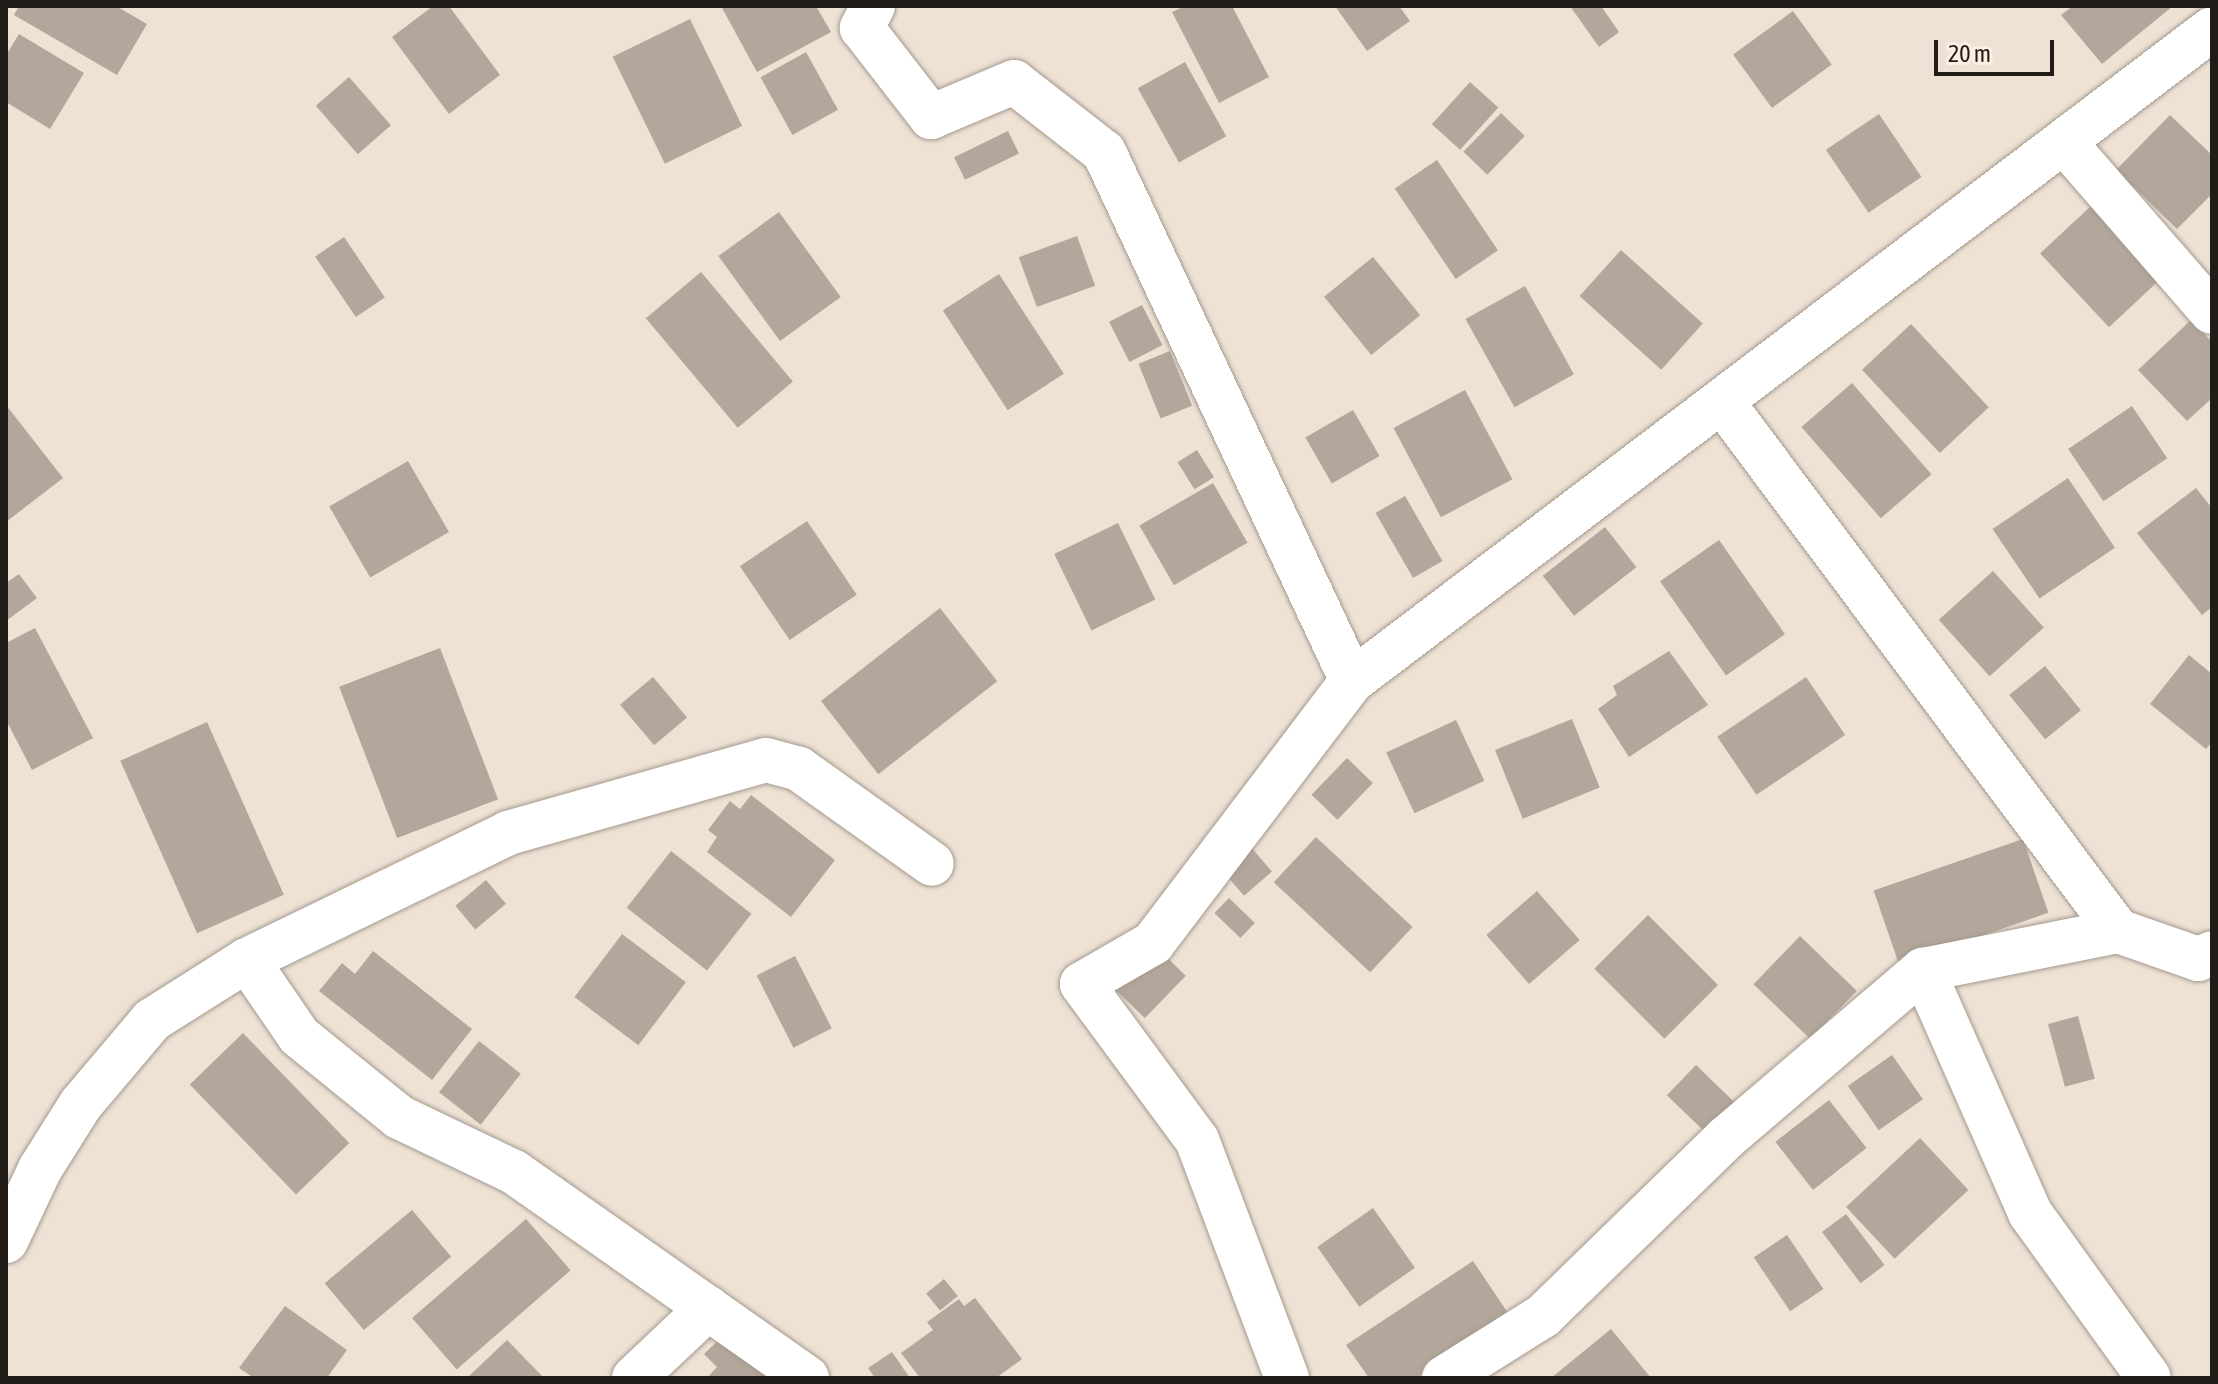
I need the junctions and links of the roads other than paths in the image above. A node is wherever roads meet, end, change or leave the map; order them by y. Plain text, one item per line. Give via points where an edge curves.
1 (873, 6) edge
2 (2212, 29) edge
3 (2064, 142) junction
4 (2212, 312) edge
5 (1723, 403) junction
6 (1352, 681) junction
7 (932, 864) dead end
8 (2118, 931) junction
9 (2212, 953) edge
10 (247, 960) junction
11 (1923, 970) junction
12 (6, 1241) edge
13 (708, 1308) junction
14 (634, 1378) edge
15 (807, 1378) edge
16 (1287, 1378) edge
17 (1444, 1378) edge
18 (2149, 1378) edge

1 - 6 street via 862,28 931,117 1014,82 1104,152
2 - 3 street
3 - 4 street
3 - 5 street
5 - 6 street
5 - 8 street
6 - 16 street via 1153,943 1082,984 1197,1140
7 - 10 street via 799,769 766,760 508,833
8 - 9 street via 2198,959
8 - 11 street
10 - 12 street via 152,1020 81,1104 40,1169
10 - 13 street via 299,1036 399,1117 514,1172
11 - 17 street via 1726,1138 1543,1316
11 - 18 street via 2030,1213
13 - 14 street
13 - 15 street

